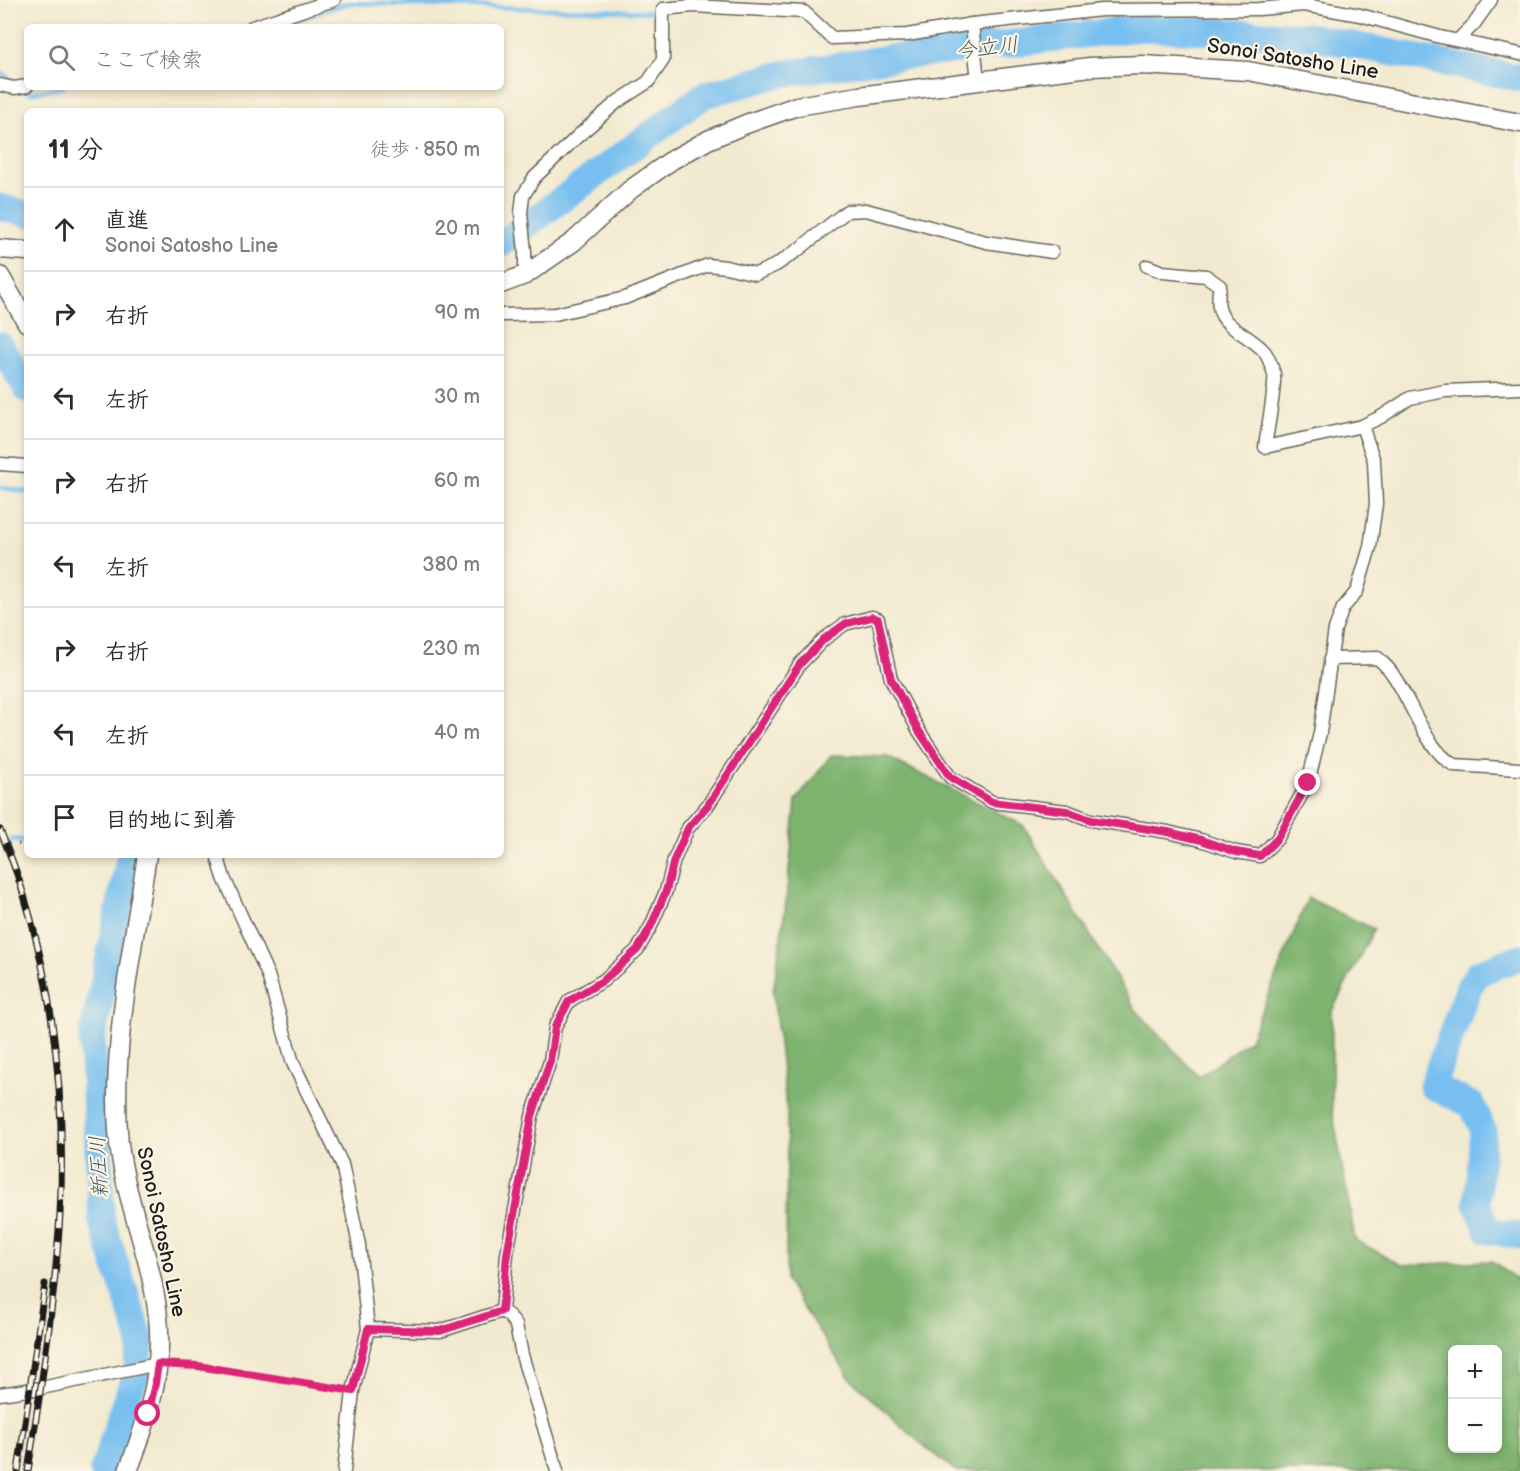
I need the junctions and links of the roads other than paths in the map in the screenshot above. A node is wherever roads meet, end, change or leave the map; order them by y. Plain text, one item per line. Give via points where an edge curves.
1 (334, 0) edge
2 (1491, 0) edge
3 (693, 3) edge
4 (261, 24) edge
5 (972, 27) junction
6 (1458, 40) junction
7 (1520, 54) edge
8 (978, 74) junction
9 (0, 85) edge
10 (24, 86) edge
11 (1520, 123) edge
12 (0, 249) edge
13 (24, 252) edge
14 (1052, 252) dead end
15 (1147, 267) dead end
16 (525, 274) junction
17 (0, 276) edge
18 (504, 283) edge
19 (504, 315) edge
20 (24, 318) edge
21 (1520, 388) edge
22 (1362, 426) junction
23 (0, 464) edge
24 (24, 466) edge
25 (1330, 659) junction
26 (1520, 769) edge
27 (147, 858) edge
28 (218, 858) edge
29 (502, 1311) junction
30 (368, 1329) junction
31 (158, 1364) junction
32 (0, 1394) edge
33 (128, 1471) edge
34 (344, 1471) edge
35 (557, 1471) edge

1 - 4 street
2 - 6 street
3 - 5 street via 804,12 832,38
3 - 16 street via 663,9 663,60 648,82 617,102 534,178 523,196 521,213
5 - 6 street via 1102,10 1304,5
5 - 8 street
6 - 7 street
8 - 11 main road, Sonoi Satosho Line via 1142,65 1248,71
8 - 16 main road, Sonoi Satosho Line via 797,106 746,123 672,160 630,190 573,242
9 - 10 street
12 - 13 main road
14 - 19 street via 986,242 866,210 847,211 798,250 756,274 708,265 625,298 555,314
15 - 22 street via 1206,276 1220,286 1220,314 1238,333 1264,350 1274,375 1265,447
16 - 18 main road, Sonoi Satosho Line
17 - 20 main road
21 - 22 street via 1445,391 1410,398
22 - 25 street via 1374,461 1376,504 1370,547 1357,591 1343,608
23 - 24 street
25 - 26 street via 1378,658 1391,671 1445,760 1454,765
25 - 29 street via 1320,733 1308,783 1277,839 1260,856 1168,832 1091,820 1067,811 992,802 950,777 919,731 891,679 878,619 845,624 824,639 800,664 708,805 688,828 666,891 638,949 604,980 569,1001 555,1027 550,1061 532,1116 507,1254
27 - 31 main road, Sonoi Satosho Line via 124,1008 117,1091 126,1183 159,1317
28 - 30 street via 268,975 293,1063 342,1164 359,1245
29 - 30 street via 440,1331
29 - 35 street via 516,1325
30 - 34 street via 353,1391
31 - 32 street
31 - 33 main road, Sonoi Satosho Line via 148,1414

